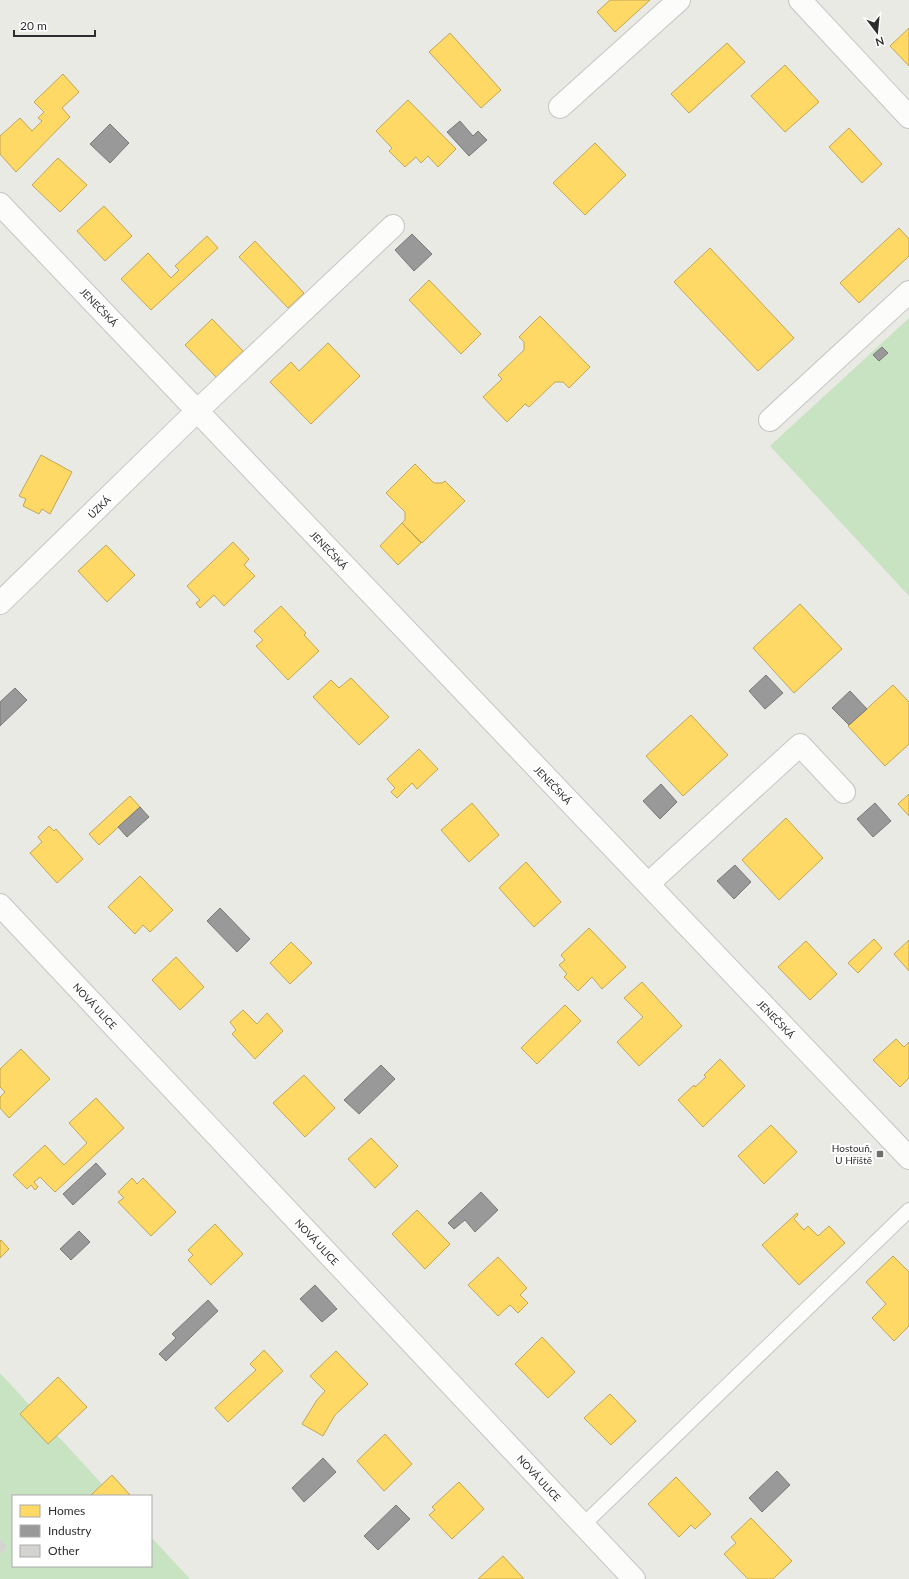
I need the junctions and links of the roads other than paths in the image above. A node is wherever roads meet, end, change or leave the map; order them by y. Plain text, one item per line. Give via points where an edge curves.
1 (679, 0) edge
2 (800, 0) edge
3 (560, 107) dead end
4 (909, 117) edge
5 (0, 204) edge
6 (392, 226) dead end
7 (909, 292) edge
8 (197, 411) junction
9 (770, 420) dead end
10 (0, 603) edge
11 (844, 792) dead end
12 (648, 884) junction
13 (0, 905) edge
14 (909, 1158) edge
15 (909, 1210) edge
16 (583, 1525) junction
17 (634, 1579) edge

1 - 3 street
2 - 4 street
5 - 8 street, JENEČSKÁ
6 - 8 street
7 - 9 street
8 - 10 street, ÚZKÁ
8 - 12 street, JENEČSKÁ
11 - 12 street via 800,745
12 - 14 street, JENEČSKÁ
13 - 16 street, NOVÁ ULICE
15 - 16 lane
16 - 17 street, NOVÁ ULICE

